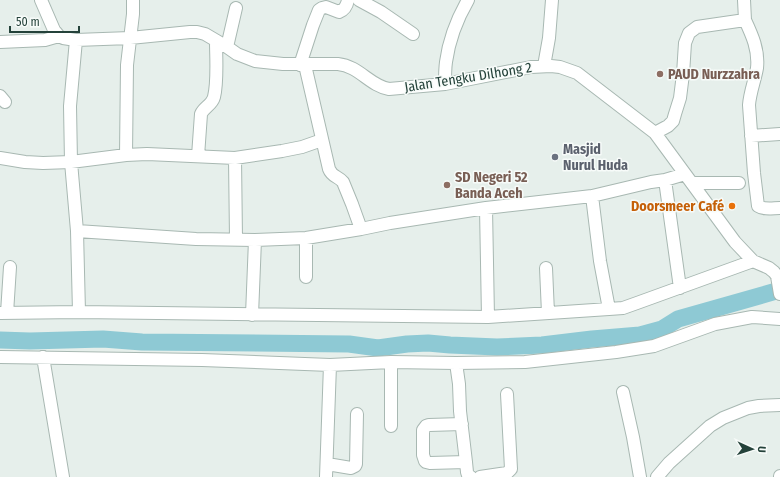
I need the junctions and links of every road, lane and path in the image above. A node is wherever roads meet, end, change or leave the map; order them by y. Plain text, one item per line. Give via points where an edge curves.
1 (42, 0) edge
2 (133, 0) edge
3 (348, 0) edge
4 (359, 0) edge
5 (468, 0) edge
6 (552, 0) edge
7 (744, 0) edge
8 (236, 8) dead end
9 (745, 20) junction
10 (413, 34) dead end
11 (59, 36) junction
12 (130, 38) junction
13 (76, 40) junction
14 (216, 41) junction
15 (0, 42) edge
16 (227, 47) junction
17 (303, 65) junction
18 (544, 66) junction
19 (445, 84) junction
20 (655, 133) junction
21 (780, 134) edge
22 (751, 136) junction
23 (322, 140) junction
24 (126, 155) junction
25 (198, 156) junction
26 (0, 158) edge
27 (235, 158) junction
28 (71, 162) junction
29 (689, 178) junction
30 (665, 180) junction
31 (739, 183) dead end
32 (592, 196) junction
33 (486, 208) junction
34 (780, 208) edge
35 (361, 229) junction
36 (77, 231) junction
37 (306, 238) junction
38 (236, 239) junction
39 (255, 240) junction
40 (753, 260) junction
41 (10, 267) dead end
42 (546, 268) dead end
43 (775, 269) edge
44 (306, 277) dead end
45 (680, 288) junction
46 (780, 294) edge
47 (609, 309) junction
48 (79, 312) junction
49 (4, 313) edge
50 (548, 313) junction
51 (252, 315) junction
52 (488, 317) junction
53 (780, 319) edge
54 (0, 357) edge
55 (44, 358) junction
56 (391, 362) junction
57 (456, 363) junction
58 (330, 365) junction
59 (623, 392) dead end
60 (507, 394) dead end
61 (780, 405) edge
62 (357, 414) dead end
63 (462, 424) junction
64 (390, 426) dead end
65 (466, 462) junction
66 (327, 464) junction
67 (507, 475) edge
68 (63, 477) edge
69 (326, 477) edge
70 (472, 477) edge
71 (480, 477) edge
72 (640, 477) edge
73 (656, 477) edge

1 - 11 street
2 - 12 street
3 - 17 street via 345,8 339,12 326,7 319,10
4 - 10 street
5 - 19 street via 454,28 446,62
6 - 18 street
7 - 9 street
8 - 16 street
9 - 20 street via 697,27 689,33 685,43 676,114 668,126
9 - 22 street via 757,56 757,69 749,105
11 - 13 street, Jalan Tengku Dilhong 2
11 - 15 street via 45,40
12 - 13 street, Jalan Tengku Dilhong 2
12 - 14 street, Jalan Tengku Dilhong 2 via 197,32
12 - 24 street via 127,65
13 - 28 street via 70,106
14 - 16 street, Jalan Tengku Dilhong 2
14 - 25 street via 214,97 201,114
16 - 17 street, Jalan Tengku Dilhong 2 via 255,61
17 - 19 street, Jalan Tengku Dilhong 2 via 344,65 353,68 377,85 389,89
17 - 23 street
18 - 19 street, Jalan Tengku Dilhong 2
18 - 20 street, Jalan Tengku Dilhong 2 via 560,67 577,73
20 - 29 street, Jalan Tengku Dilhong 2
21 - 22 street
22 - 34 street via 758,206
23 - 27 street via 302,147
23 - 35 street via 329,170 343,182
24 - 25 street
24 - 28 street
25 - 27 street
26 - 28 street via 25,162
27 - 38 street
28 - 36 street
29 - 30 street
29 - 31 street
29 - 40 street, Jalan Tengku Dilhong 2 via 735,242
30 - 32 street
30 - 45 street
32 - 33 street
32 - 47 street
33 - 35 street
33 - 52 street
35 - 37 street
36 - 38 street via 188,239
36 - 48 street
37 - 39 street
37 - 44 street
38 - 39 street
39 - 51 street
40 - 43 street, Jalan Tengku Dilhong 2
40 - 45 street
41 - 49 street
42 - 50 street
43 - 46 street, Jalan Tengku Dilhong 2
45 - 47 street via 623,308
47 - 50 street
48 - 49 street
48 - 51 street
50 - 52 street
51 - 52 street
53 - 57 street via 752,317 715,324 654,346 616,352 524,362
54 - 55 street
55 - 58 street
55 - 68 street
56 - 57 street
56 - 58 street
56 - 64 street
57 - 63 street
58 - 66 street
59 - 72 street
60 - 67 street via 511,469
61 - 73 street via 748,408 723,418 710,426
62 - 66 street via 355,466 351,468
63 - 65 street
63 - 65 street via 426,426 423,430 423,455 424,461 430,463
65 - 70 street via 468,475
66 - 69 street
67 - 71 street

